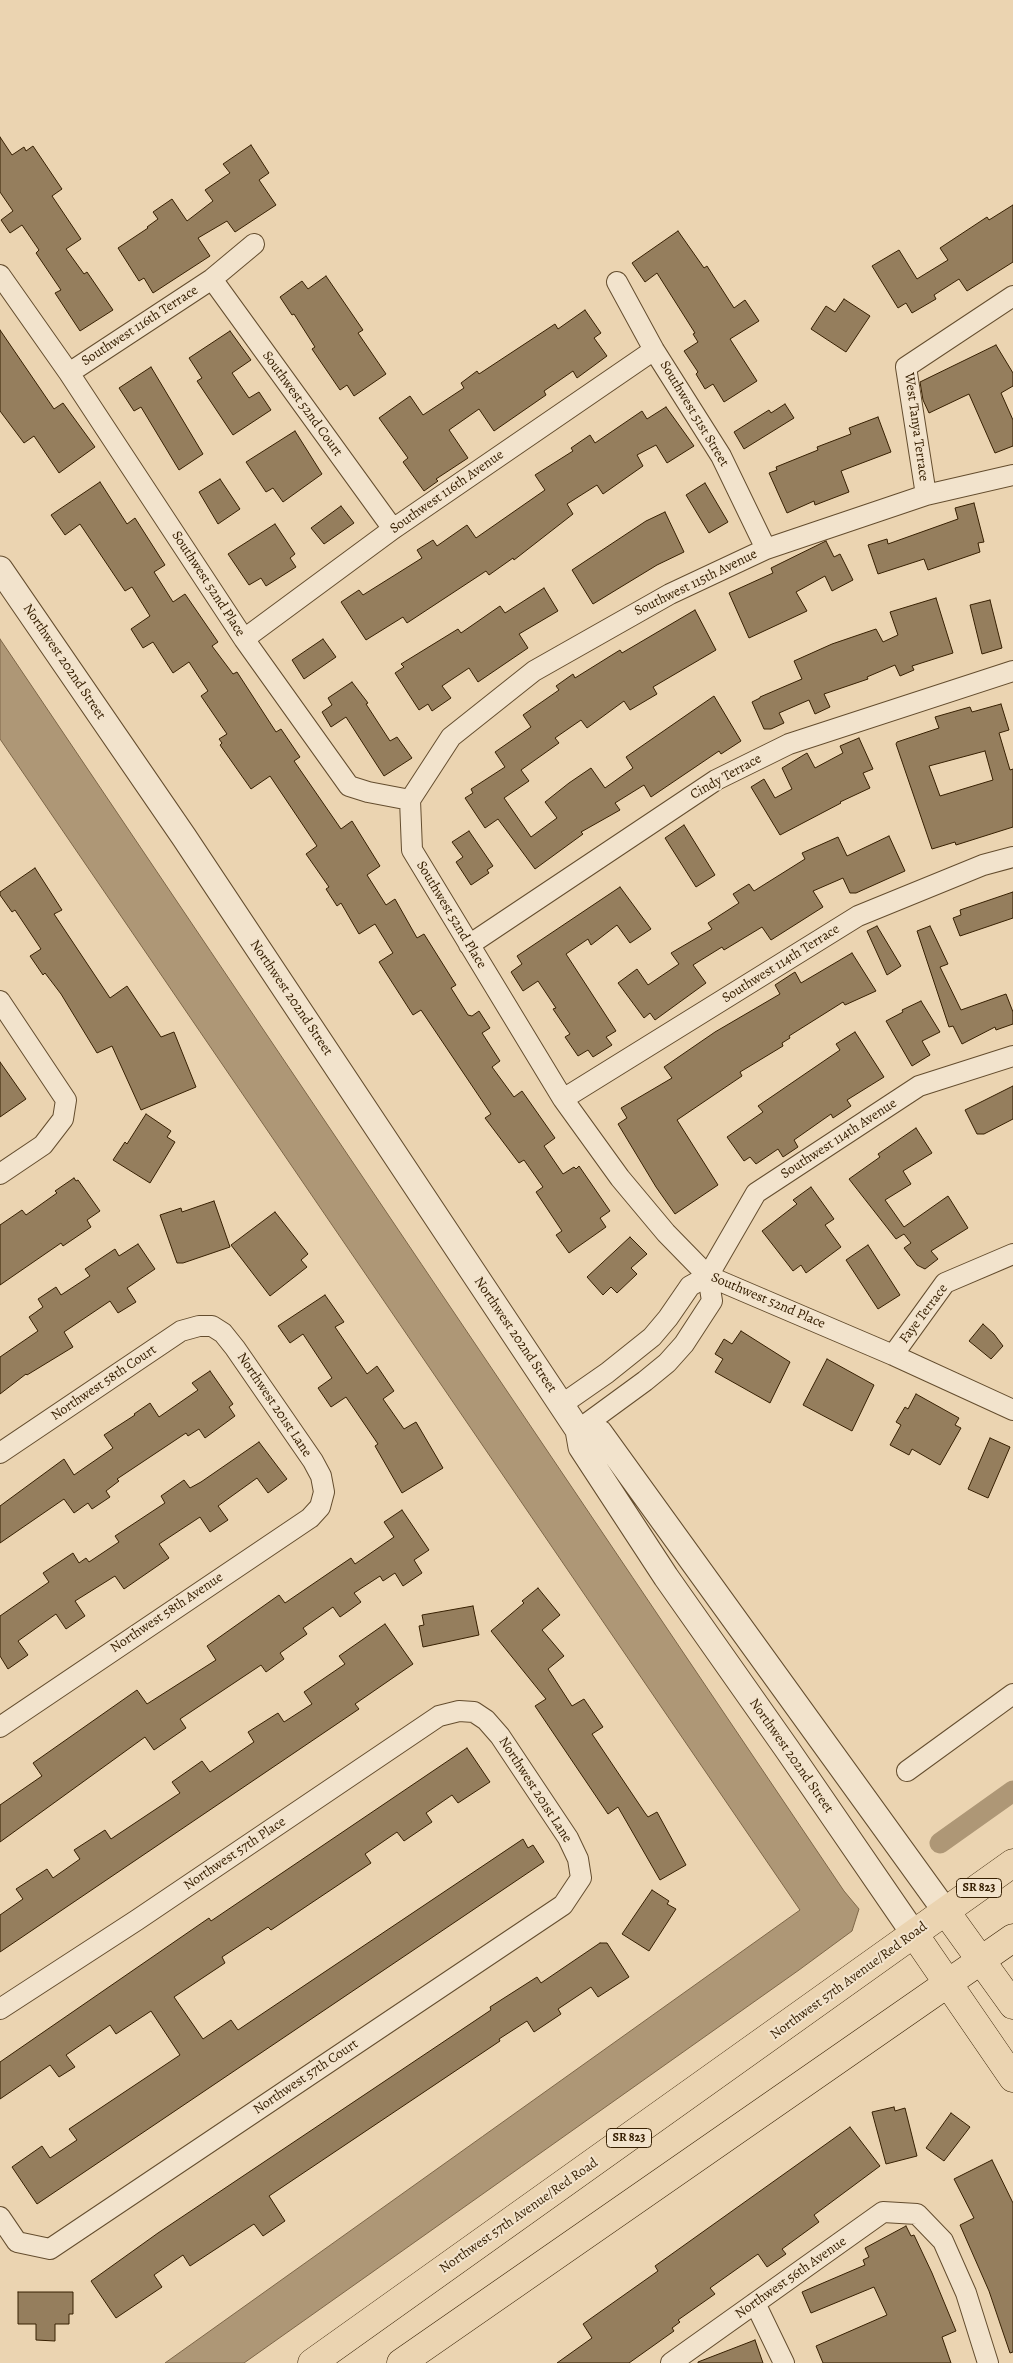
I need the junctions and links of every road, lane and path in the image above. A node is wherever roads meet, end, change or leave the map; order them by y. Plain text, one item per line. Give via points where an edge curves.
1 (254, 244) dead end
2 (0, 274) edge
3 (212, 278) junction
4 (617, 282) dead end
5 (1013, 296) edge
6 (654, 350) junction
7 (69, 373) junction
8 (1013, 475) edge
9 (926, 495) junction
10 (393, 529) junction
11 (766, 549) junction
12 (0, 569) edge
13 (244, 640) junction
14 (1013, 671) edge
15 (410, 800) junction
16 (1013, 857) edge
17 (469, 945) junction
18 (0, 1001) edge
19 (1013, 1056) edge
20 (563, 1099) junction
21 (0, 1174) edge
22 (1013, 1254) edge
23 (708, 1276) junction
24 (668, 1318) junction
25 (212, 1326) joint
26 (690, 1334) junction
27 (635, 1351) junction
28 (894, 1355) junction
29 (653, 1374) junction
30 (561, 1405) junction
31 (1013, 1410) edge
32 (578, 1430) junction
33 (0, 1453) edge
34 (324, 1492) joint
35 (1013, 1694) edge
36 (474, 1712) joint
37 (0, 1726) edge
38 (907, 1771) dead end
39 (1013, 1864) edge
40 (581, 1878) joint
41 (946, 1912) junction
42 (914, 1934) junction
43 (1013, 1938) edge
44 (981, 1961) junction
45 (948, 1984) junction
46 (1013, 2005) edge
47 (0, 2009) edge
48 (1013, 2078) edge
49 (0, 2217) edge
50 (755, 2303) junction
51 (312, 2363) edge
52 (401, 2363) edge
53 (671, 2363) edge
54 (784, 2363) edge
55 (988, 2363) edge

1 - 3 street, Southwest 116th Terrace
2 - 7 street, Southwest 52nd Place
3 - 7 street, Southwest 116th Terrace
3 - 10 street, Southwest 52nd Court
4 - 6 street, Southwest 51st Street
5 - 9 street, West Tanya Terrace via 906,367
6 - 10 street, Southwest 116th Avenue
6 - 11 street, Southwest 51st Street via 721,456
7 - 13 street, Southwest 52nd Place
8 - 9 street, Southwest 115th Avenue
9 - 11 street, Southwest 115th Avenue
10 - 13 street, Southwest 116th Avenue
11 - 15 street, Southwest 115th Avenue via 670,594 534,671 451,737
12 - 30 street, Northwest 202nd Street via 195,854
13 - 15 street, Southwest 52nd Place via 349,786
14 - 17 street, Cindy Terrace via 789,744 716,780
15 - 17 street, Southwest 52nd Place via 412,850
16 - 20 street, Southwest 114th Terrace via 983,865 858,916
17 - 20 street, Southwest 52nd Place
18 - 21 street via 66,1100 63,1119 43,1145
19 - 23 street, Southwest 114th Avenue via 919,1086 756,1193
20 - 23 street, Southwest 52nd Place via 620,1178 666,1233
22 - 28 street, Faye Terrace via 945,1283
23 - 24 street, Southwest 114th Avenue via 690,1286
23 - 26 street via 712,1301
23 - 28 street, Southwest 52nd Place
24 - 26 street
24 - 27 street, Southwest 114th Avenue
25 - 33 street, Northwest 58th Court via 181,1332
25 - 34 street, Northwest 201st Lane via 224,1333 313,1461 321,1476
26 - 29 street via 667,1363
27 - 29 street
27 - 30 street, Southwest 114th Avenue
28 - 31 street, Southwest 52nd Place
29 - 32 street
30 - 32 street, Northwest 202nd Street
32 - 41 street via 600,1433
32 - 42 street, Northwest 202nd Street via 581,1447 666,1577
34 - 37 street, Northwest 58th Avenue via 320,1507 310,1518
35 - 38 street
36 - 40 street, Northwest 201st Lane via 500,1736 568,1838 578,1858
36 - 47 street, Northwest 57th Place via 459,1711 439,1716
39 - 41 main road, SR 823
40 - 49 street, Northwest 57th Court via 563,1905 50,2249 17,2242
41 - 42 main road, Northwest 57th Avenue/Red Road / SR 823
41 - 44 main road
42 - 45 main road, Northwest 202nd Street
42 - 51 main road, Northwest 57th Avenue/Red Road / SR 823
43 - 44 main road
44 - 45 main road
44 - 46 main road
45 - 48 main road, Northwest 202nd Street
45 - 52 main road
50 - 53 street, Northwest 56th Avenue
50 - 54 street
50 - 55 street, Northwest 56th Avenue via 883,2212 917,2214 943,2241 966,2293

